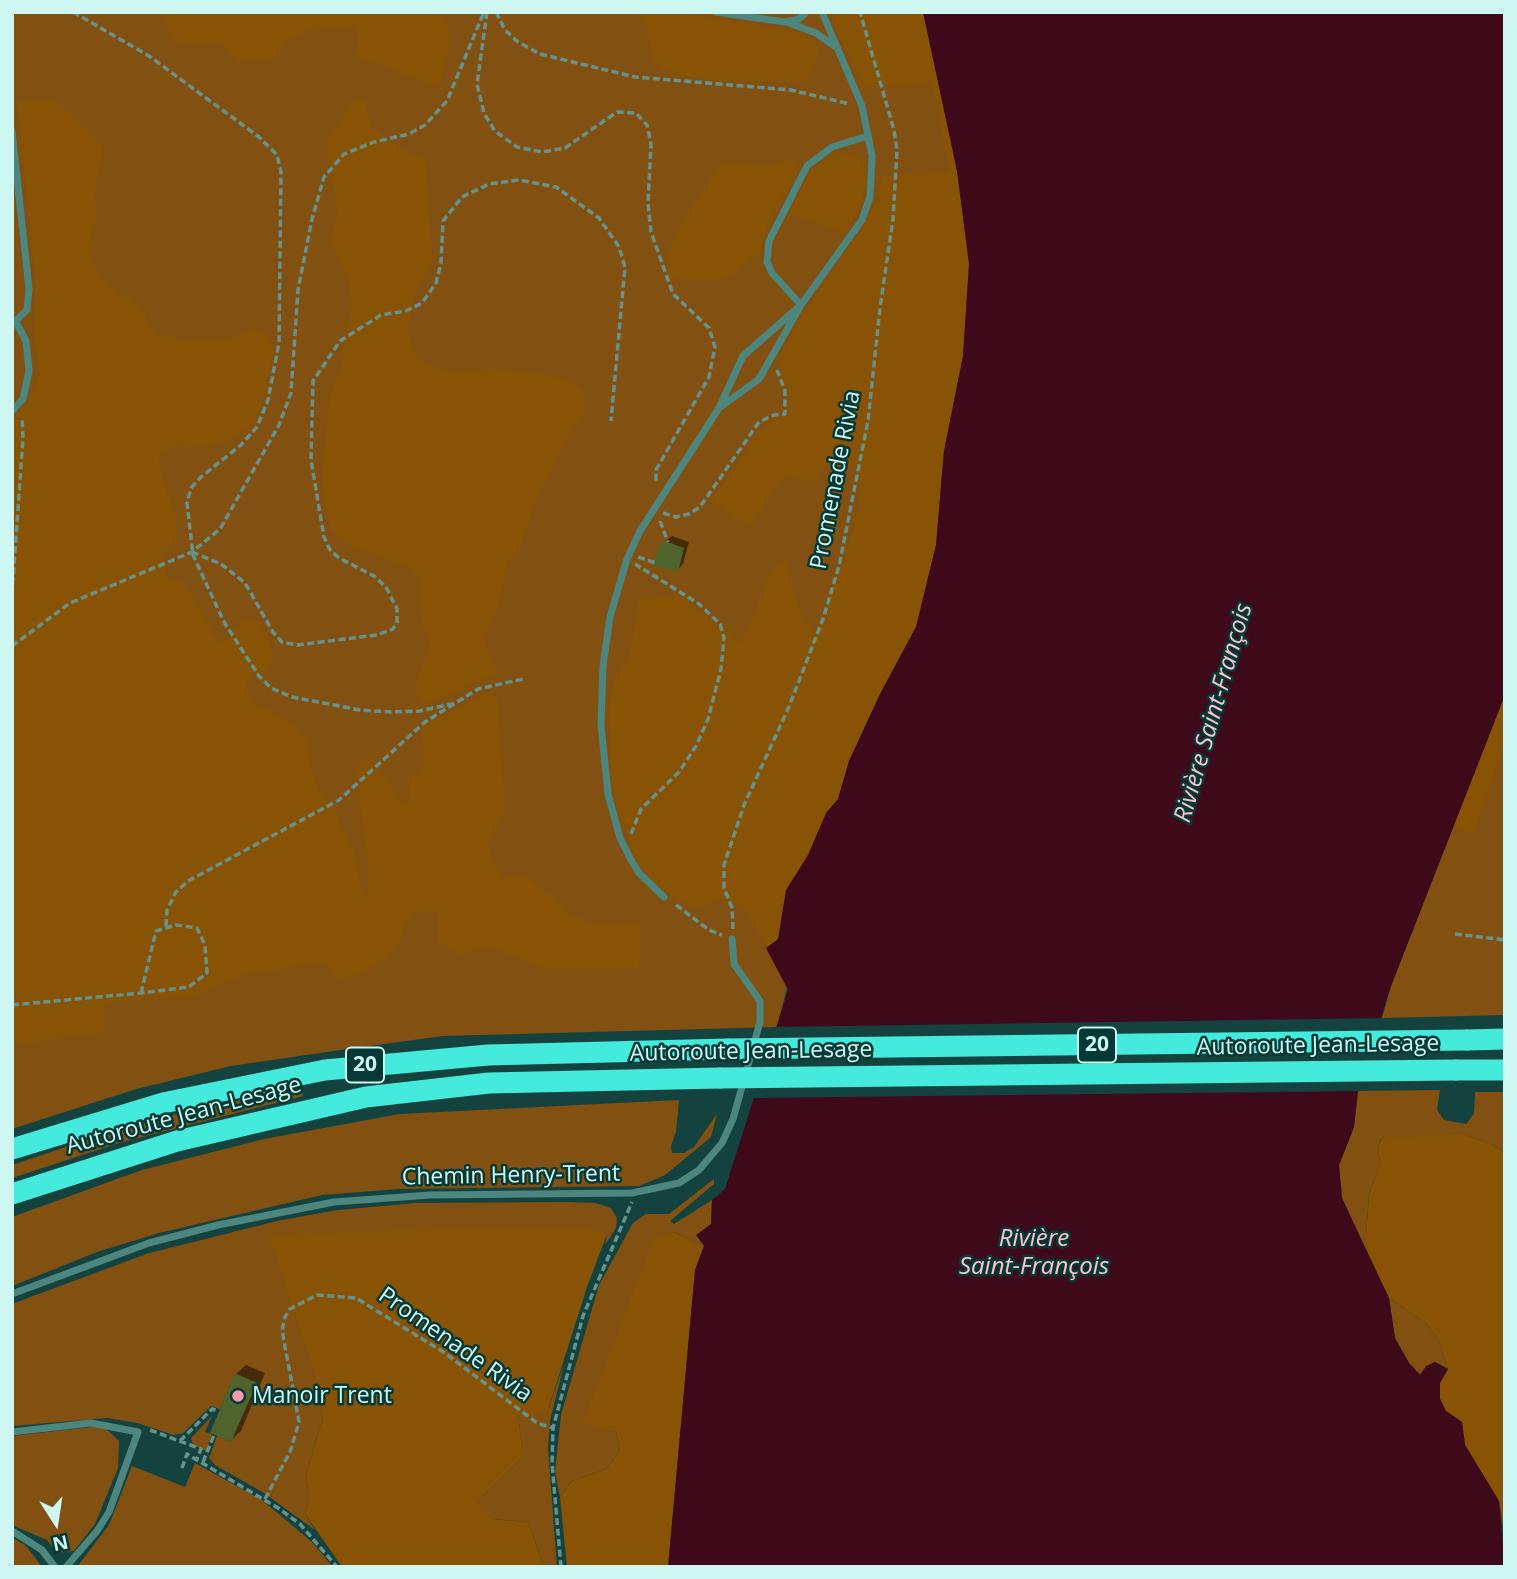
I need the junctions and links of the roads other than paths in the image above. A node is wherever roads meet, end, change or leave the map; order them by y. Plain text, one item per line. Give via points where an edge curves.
1 (716, 12) edge
2 (806, 12) edge
3 (822, 12) edge
4 (785, 22) junction
5 (837, 49) junction
6 (12, 131) edge
7 (868, 136) junction
8 (801, 305) junction
9 (14, 323) edge
10 (15, 408) edge
11 (719, 408) junction
12 (664, 897) dead end
13 (732, 939) road end
14 (1505, 1039) edge
15 (1505, 1070) edge
16 (12, 1150) edge
17 (12, 1194) edge
18 (12, 1294) edge
19 (12, 1432) edge
20 (12, 1531) edge
21 (55, 1567) edge
22 (66, 1567) edge

1 - 4 lane
2 - 4 lane
3 - 5 lane
4 - 5 lane via 816,33
5 - 7 lane via 862,106
6 - 9 lane via 29,289 27,310
7 - 8 lane via 872,177 862,220
7 - 8 lane via 832,147 807,166 769,241 767,261 772,273
8 - 11 lane via 743,356
8 - 11 lane via 759,379
9 - 10 lane via 26,341 29,371
11 - 12 lane via 657,499 627,559 606,643 601,725 608,794 625,849 639,873
13 - 18 lane, Chemin Henry-Trent via 734,964 758,995 761,1011 733,1119 712,1157 679,1183 632,1193 430,1195 334,1202 149,1243
14 - 16 highway, Autoroute Jean-Lesage / 20, bridge via 488,1055 324,1070 186,1097
15 - 17 highway, Autoroute Jean-Lesage / 20, bridge via 497,1083 390,1093 293,1112 177,1141
19 - 22 lane via 91,1423 138,1432 109,1513
20 - 21 lane via 42,1550

